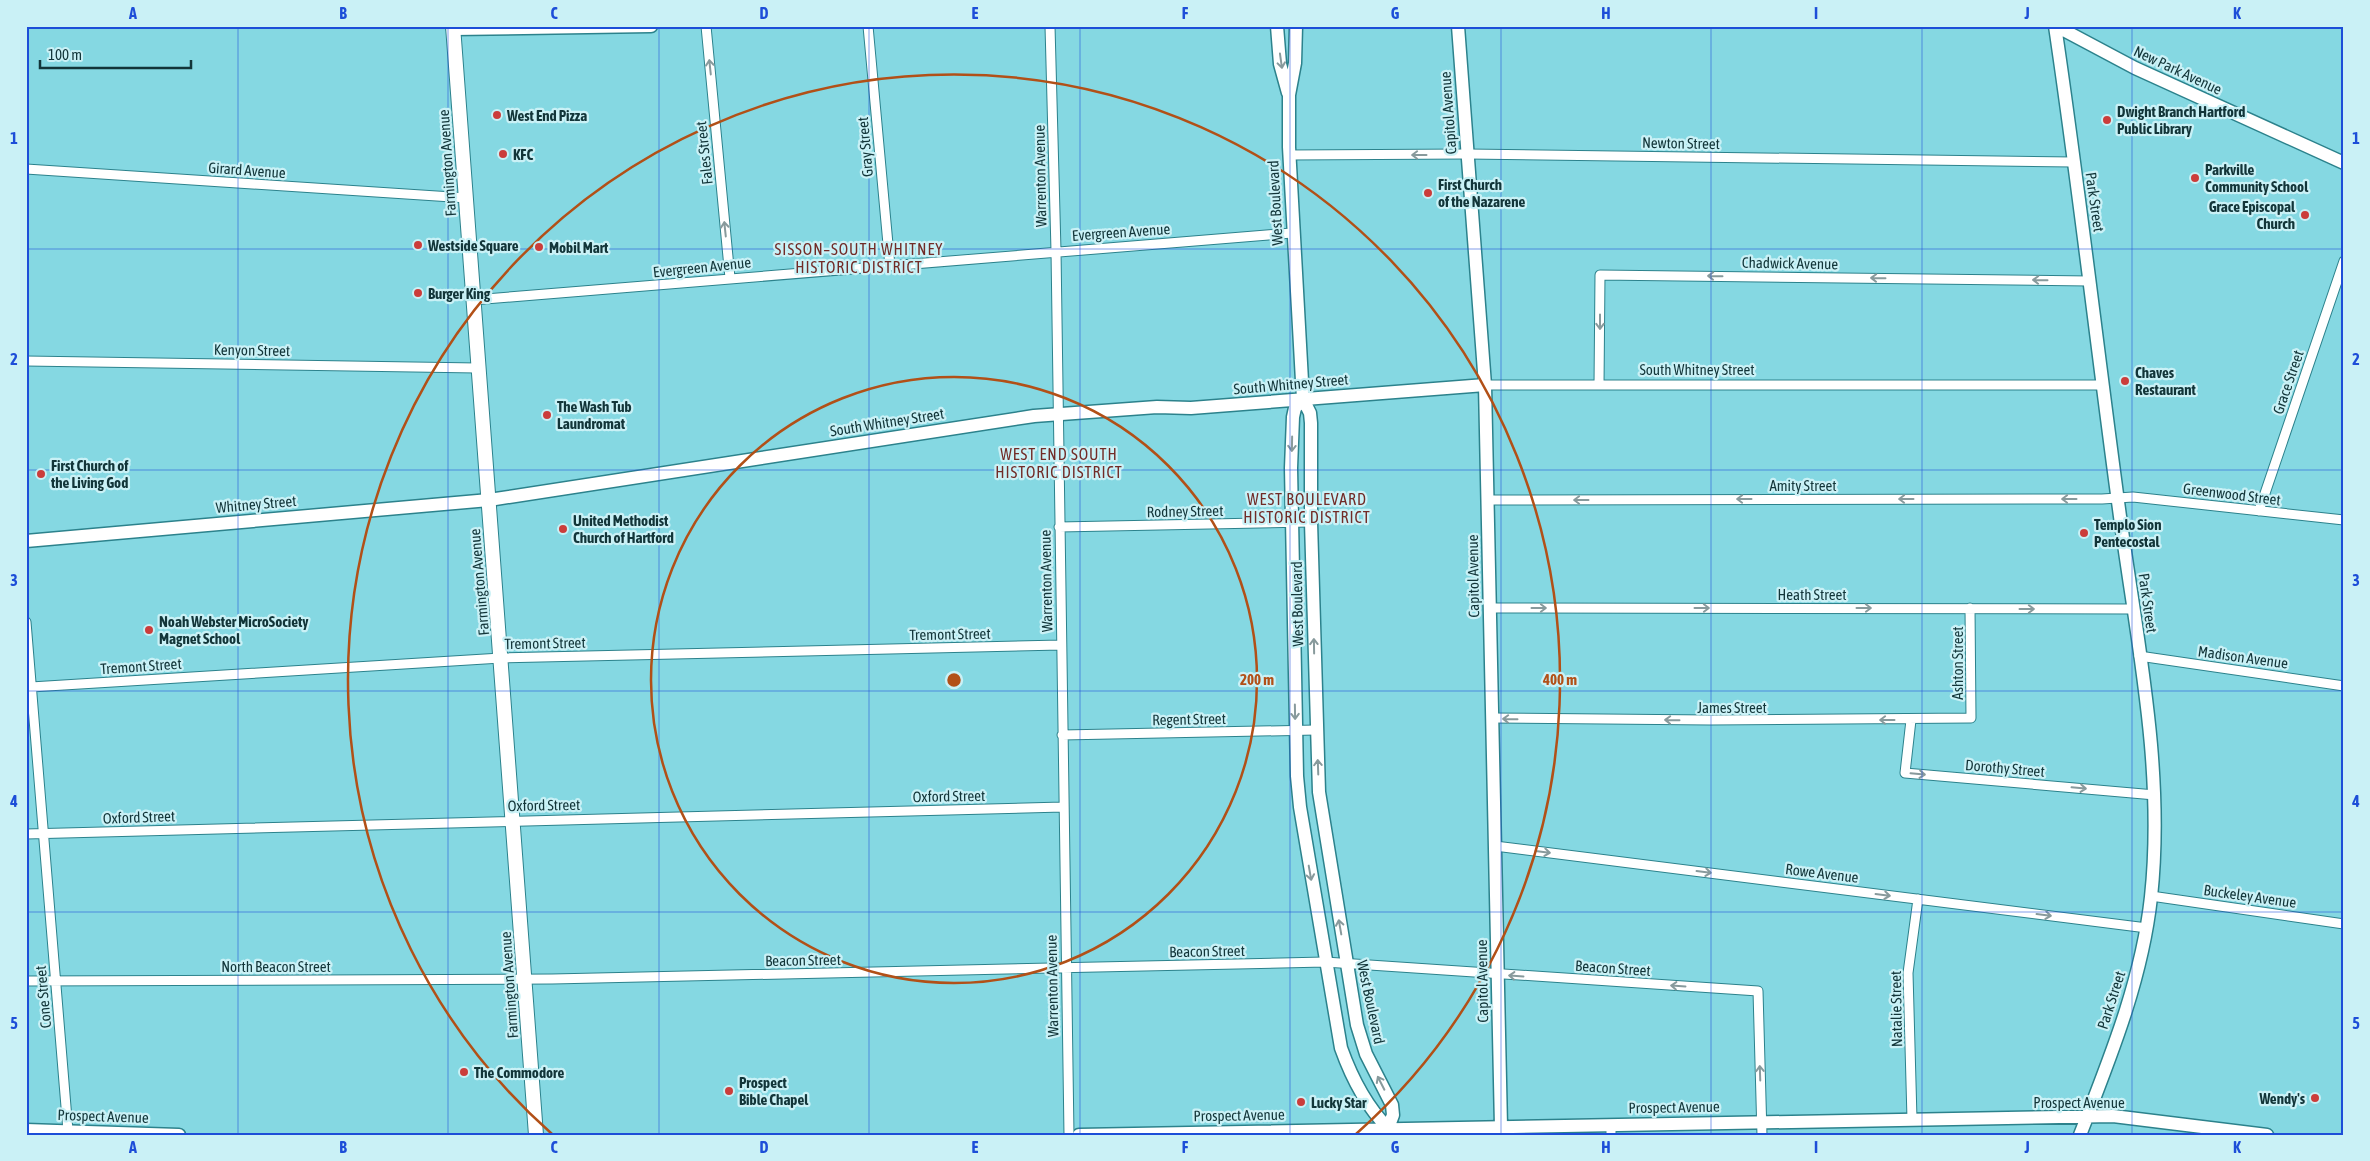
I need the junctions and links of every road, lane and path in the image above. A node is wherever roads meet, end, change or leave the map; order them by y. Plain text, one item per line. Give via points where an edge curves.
1 (651, 26) edge
2 (706, 26) edge
3 (868, 26) edge
4 (1050, 26) edge
5 (1277, 26) edge
6 (1296, 26) edge
7 (1458, 26) edge
8 (2055, 26) edge
9 (453, 28) edge
10 (1288, 96) junction
11 (1467, 154) junction
12 (1289, 155) junction
13 (2073, 162) junction
14 (2344, 163) edge
15 (26, 169) edge
16 (467, 198) junction
17 (1292, 233) junction
18 (1056, 251) junction
19 (2344, 261) edge
20 (890, 266) junction
21 (730, 278) junction
22 (2089, 281) junction
23 (473, 300) junction
24 (26, 361) edge
25 (477, 368) junction
26 (1485, 385) junction
27 (1599, 385) junction
28 (2103, 385) junction
29 (1303, 399) junction
30 (1058, 414) junction
31 (2118, 498) junction
32 (489, 500) junction
33 (1488, 500) junction
34 (2259, 511) junction
35 (2344, 520) edge
36 (1292, 522) junction
37 (1311, 522) junction
38 (1059, 527) junction
39 (26, 541) edge
40 (1490, 608) junction
41 (1970, 608) junction
42 (2133, 609) junction
43 (26, 622) edge
44 (1061, 645) junction
45 (2139, 656) junction
46 (502, 658) junction
47 (2344, 686) edge
48 (31, 687) junction
49 (1492, 718) junction
50 (1971, 718) joint
51 (1911, 720) junction
52 (1296, 730) junction
53 (1316, 730) junction
54 (1062, 735) junction
55 (2155, 795) junction
56 (1063, 807) junction
57 (514, 820) junction
58 (26, 834) edge
59 (43, 834) junction
60 (1326, 843) junction
61 (1306, 846) junction
62 (1495, 846) junction
63 (2151, 896) junction
64 (1918, 899) junction
65 (2344, 924) edge
66 (2147, 928) junction
67 (1325, 962) junction
68 (1347, 964) junction
69 (1065, 968) junction
70 (1498, 974) junction
71 (525, 979) junction
72 (26, 980) edge
73 (56, 981) junction
74 (2086, 1118) junction
75 (1912, 1119) junction
76 (1501, 1126) junction
77 (1388, 1128) junction
78 (1762, 1128) edge
79 (26, 1130) edge
80 (1611, 1130) edge
81 (68, 1131) junction
82 (1436, 1131) edge
83 (1468, 1131) edge
84 (1221, 1133) edge
85 (179, 1135) edge
86 (536, 1135) edge
87 (1069, 1135) edge
88 (1080, 1135) edge
89 (2080, 1135) edge
90 (2267, 1135) edge

1 - 9 main road
21 -> 2 street, Fales Street
3 - 20 street, Gray Street
4 - 18 street, Warrenton Avenue
5 -> 10 main road, West Boulevard via 1280,64
6 - 10 main road, West Boulevard via 1296,63
7 - 11 main road, Capitol Avenue
8 - 13 main road, Park Street
8 - 14 main road, New Park Avenue via 2142,71
9 - 16 main road, Farmington Avenue
10 - 12 main road, West Boulevard
11 -> 12 street, Newton Street
11 - 13 street, Newton Street
11 - 26 main road, Capitol Avenue
12 - 17 main road, West Boulevard
13 - 22 main road, Park Street
15 - 16 street, Girard Avenue
16 - 23 main road, Farmington Avenue
17 - 18 street, Evergreen Avenue
17 - 29 main road, West Boulevard
18 - 20 street, Evergreen Avenue
18 - 30 street, Warrenton Avenue
19 - 34 street, Grace Street
20 - 21 street, Evergreen Avenue
21 - 23 street, Evergreen Avenue
22 -> 27 street, Chadwick Avenue via 1600,275
22 - 28 main road, Park Street
23 - 25 main road, Farmington Avenue
24 - 25 street, Kenyon Street
25 - 32 main road, Farmington Avenue
26 - 27 street, South Whitney Street
26 - 29 main road, South Whitney Street
26 - 33 main road, Capitol Avenue
27 - 28 street, South Whitney Street
28 - 31 main road, Park Street
29 - 30 main road, South Whitney Street
29 -> 36 main road, West Boulevard via 1295,408 1293,417
29 - 37 main road, West Boulevard via 1310,412 1311,423
30 - 32 main road, South Whitney Street
30 - 38 street, Warrenton Avenue
31 -> 33 street, Amity Street
31 - 34 street, Greenwood Street via 2139,497
31 - 42 main road, Park Street
32 - 39 main road, Whitney Street
32 - 46 main road, Farmington Avenue
33 - 40 main road, Capitol Avenue
34 - 35 street, Greenwood Street
36 - 37 street, Rodney Street
36 - 38 street, Rodney Street
36 -> 52 main road, West Boulevard
53 -> 37 main road, West Boulevard
38 - 44 street, Warrenton Avenue
40 -> 41 street, Heath Street
40 - 49 main road, Capitol Avenue
41 -> 42 street, Heath Street
41 - 50 street, Ashton Street
42 - 45 main road, Park Street
43 - 48 street, Cone Street
44 - 46 street, Tremont Street
44 - 54 street, Warrenton Avenue
45 - 47 street, Madison Avenue
45 - 55 main road, Park Street
46 - 48 street, Tremont Street
46 - 57 main road, Farmington Avenue
48 - 59 street, Cone Street
51 -> 49 street, James Street
49 - 62 main road, Capitol Avenue
50 - 51 street, James Street
51 -> 55 street, Dorothy Street via 1905,773
52 - 53 street, Regent Street
52 - 54 street, Regent Street
52 - 61 main road, West Boulevard via 1297,776
60 -> 53 main road, West Boulevard
54 - 56 street, Warrenton Avenue
55 - 63 main road, Park Street
56 - 57 street, Oxford Street
56 - 69 street, Warrenton Avenue
57 - 59 street, Oxford Street
57 - 71 main road, Farmington Avenue
58 - 59 street, Oxford Street
59 - 73 street, Cone Street
60 - 61 main road
68 -> 60 main road, West Boulevard
61 -> 67 main road, West Boulevard
62 -> 64 street, Rowe Avenue
62 - 70 main road, Capitol Avenue
63 - 65 street, Buckeley Avenue
63 - 66 main road, Park Street
64 -> 66 street, Rowe Avenue
64 - 75 street, Natalie Street via 1908,973
66 - 74 main road, Park Street via 2127,1008
67 - 68 street, Beacon Street
67 - 69 street, Beacon Street
67 - 77 main road, West Boulevard via 1345,1059 1376,1117
68 - 70 street, Beacon Street
77 -> 68 main road, West Boulevard via 1394,1111 1361,1043
69 - 71 street, Beacon Street
69 - 87 street, Warrenton Avenue
70 - 76 main road, Capitol Avenue
78 -> 70 street, Beacon Street via 1758,991
71 - 73 street, North Beacon Street
71 - 86 main road, Farmington Avenue
72 - 73 street, North Beacon Street
73 - 81 street, Cone Street
74 - 75 main road, Prospect Avenue
74 - 89 main road, Park Street
74 - 90 main road, Prospect Avenue via 2114,1116
75 - 78 main road, Prospect Avenue
76 - 80 main road, Prospect Avenue
76 - 83 main road, Prospect Avenue
77 - 82 main road, Prospect Avenue
77 - 84 main road, Prospect Avenue
78 - 80 main road, Prospect Avenue
79 - 81 main road, Prospect Avenue
81 - 85 main road, Prospect Avenue
82 - 83 main road, Prospect Avenue
84 - 88 main road, Prospect Avenue

